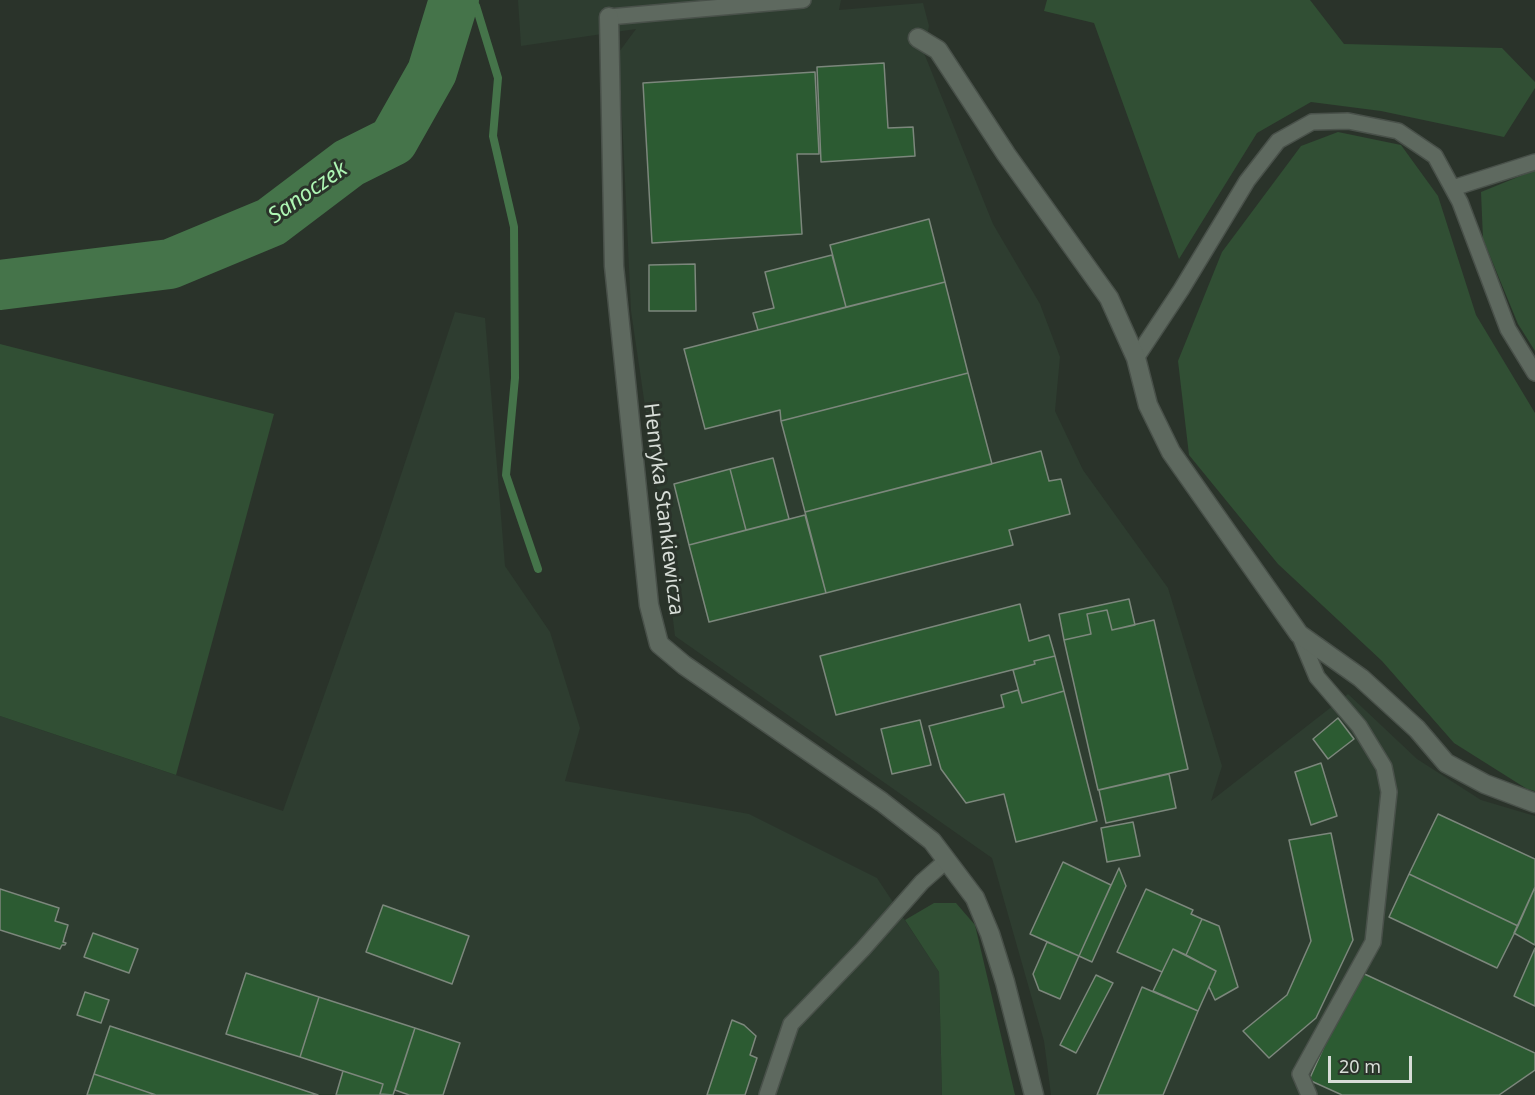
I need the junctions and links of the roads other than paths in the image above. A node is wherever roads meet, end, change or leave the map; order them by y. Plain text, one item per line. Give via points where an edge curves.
1 (803, 0) edge
2 (609, 17) joint
3 (918, 38) dead end
4 (1535, 162) edge
5 (1453, 188) junction
6 (1136, 358) junction
7 (1535, 373) edge
8 (1299, 634) junction
9 (1535, 803) edge
10 (947, 860) junction
11 (767, 1095) edge
12 (1034, 1095) edge
13 (1309, 1095) edge

1 - 2 lane
2 - 10 street, Henryka Stankiewicza via 614,266 649,605 659,644 882,802 932,842
3 - 6 street via 938,50 1006,154 1110,298
4 - 5 lane
5 - 6 lane via 1435,156 1398,131 1348,121 1312,122 1278,141 1247,181
5 - 7 lane via 1509,329
6 - 8 street via 1148,405 1170,452
8 - 9 street via 1361,678 1417,729 1446,763 1485,784
8 - 13 lane via 1317,677 1359,726 1384,767 1389,792 1373,942 1300,1074
10 - 11 lane via 791,1024
10 - 12 street, Henryka Stankiewicza via 975,898 990,934

